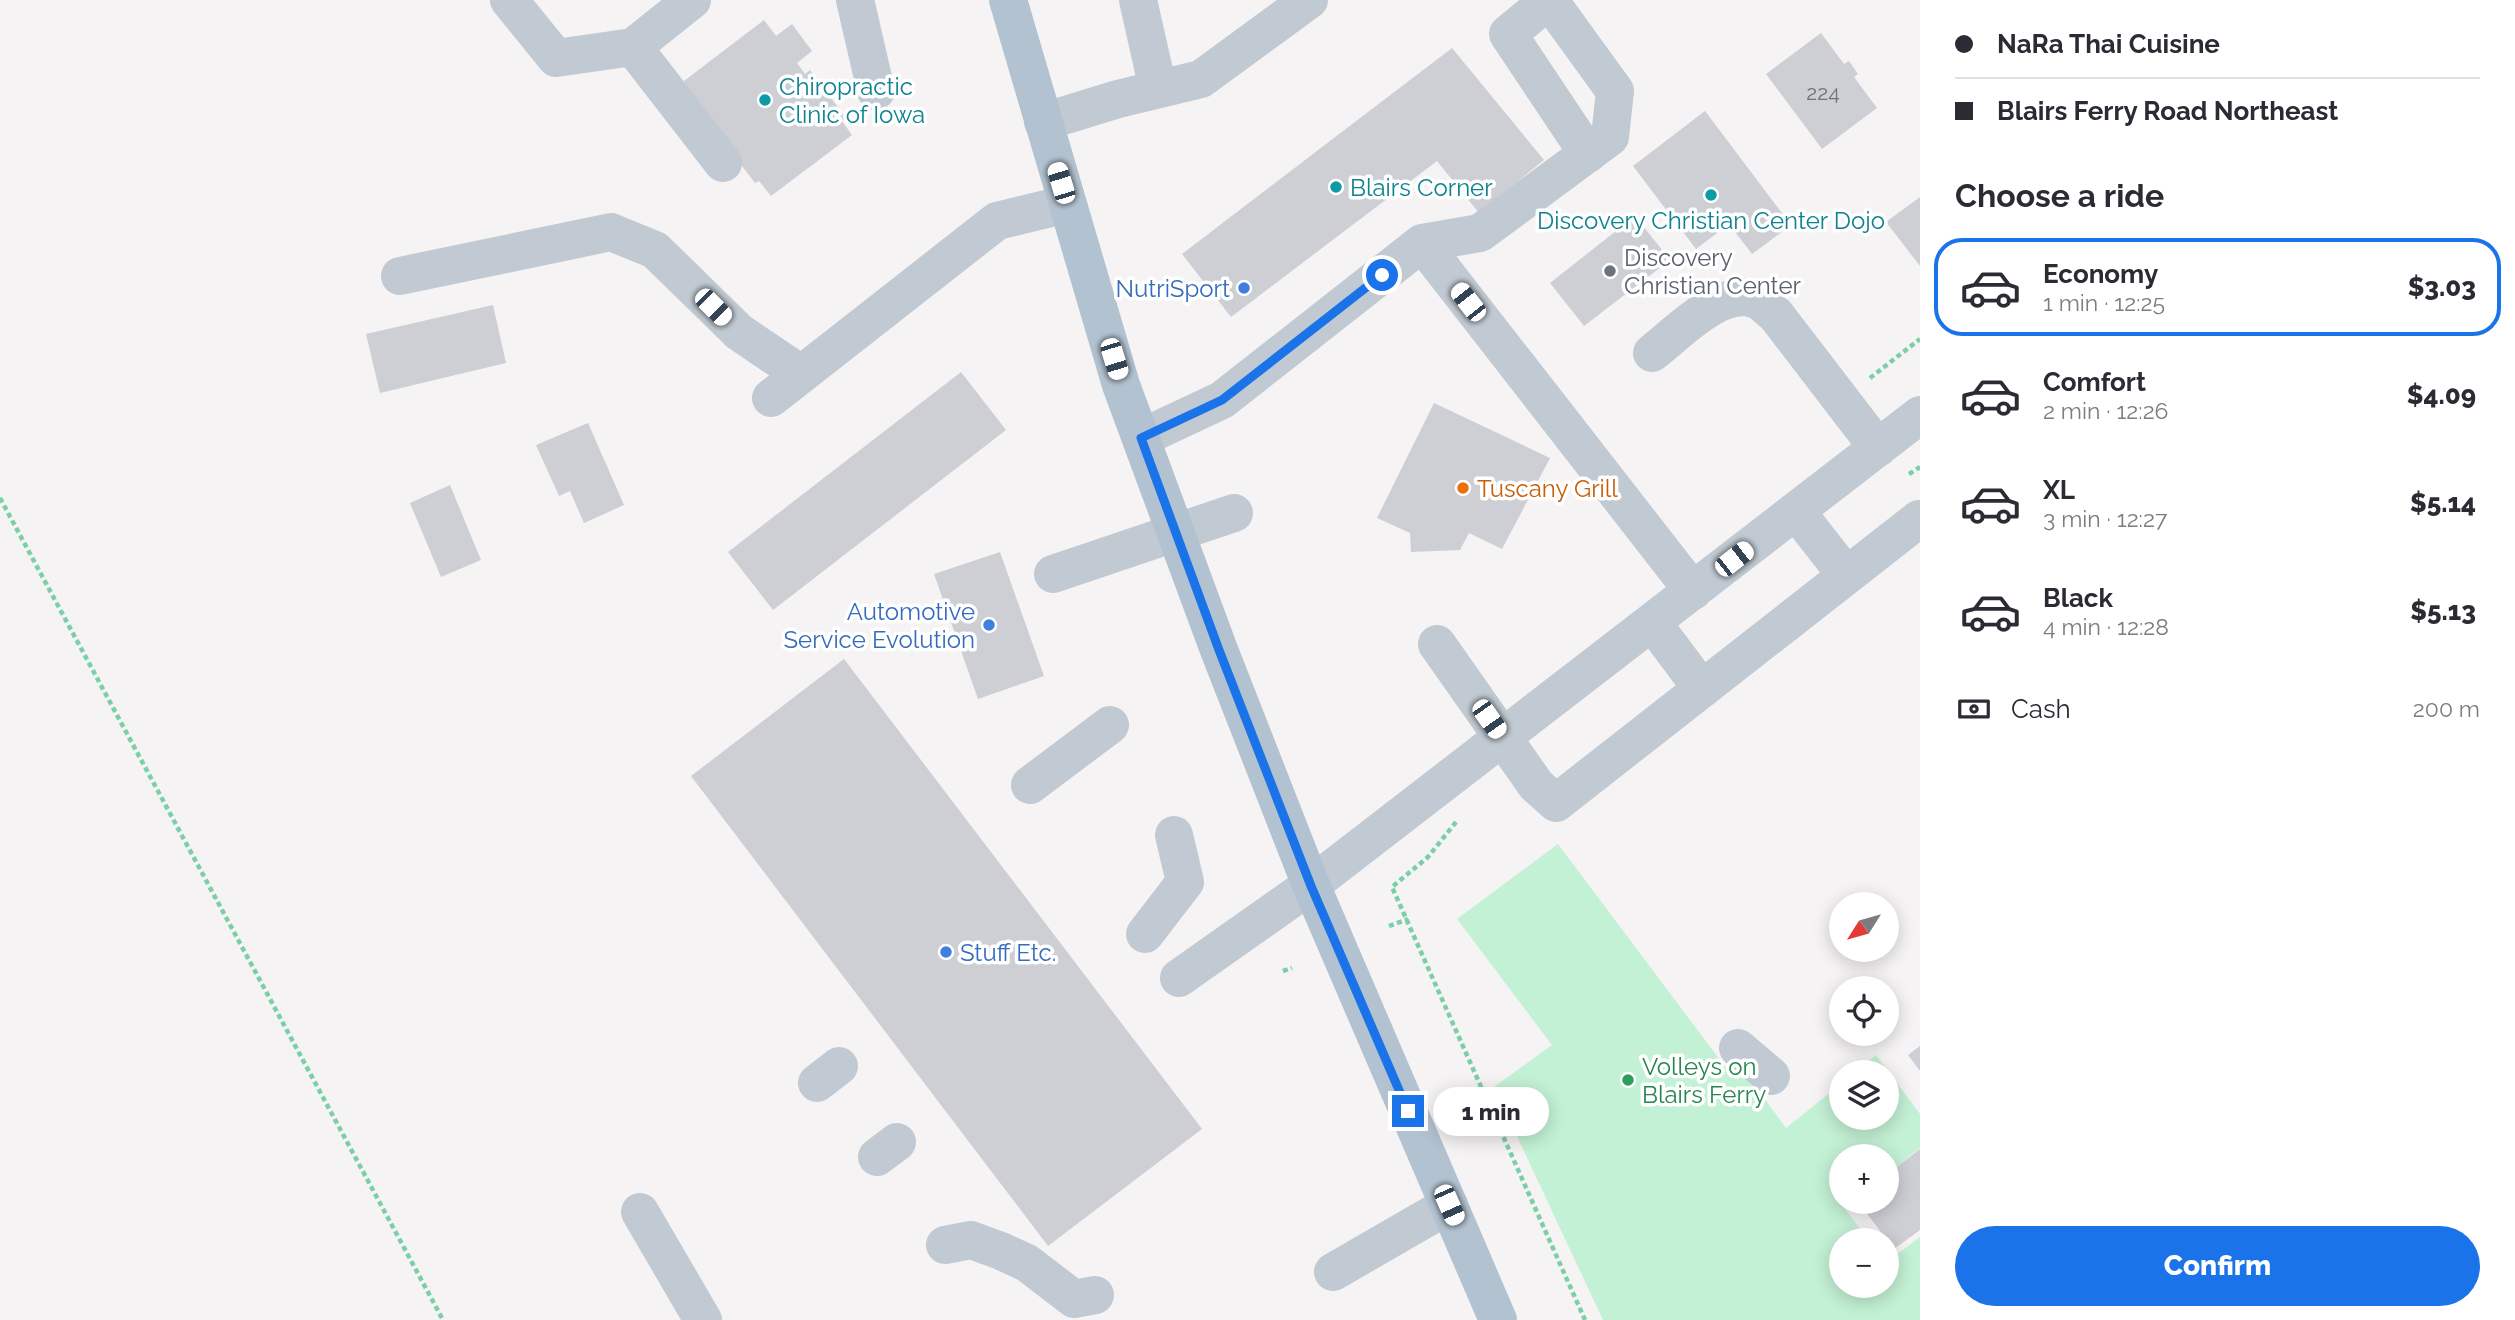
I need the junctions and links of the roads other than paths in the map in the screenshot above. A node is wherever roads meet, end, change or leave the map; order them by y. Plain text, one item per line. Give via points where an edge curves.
1 (509, 0) edge
2 (692, 0) edge
3 (855, 0) edge
4 (1008, 0) edge
5 (1138, 0) edge
6 (1310, 0) edge
7 (1549, 0) edge
8 (634, 47) junction
9 (1158, 89) junction
10 (876, 90) dead end
11 (1043, 122) junction
12 (1588, 154) junction
13 (723, 163) dead end
14 (1067, 204) junction
15 (1422, 243) junction
16 (400, 276) dead end
17 (1652, 353) dead end
18 (801, 374) junction
19 (771, 398) dead end
20 (1920, 415) edge
21 (1141, 438) junction
22 (1878, 447) junction
23 (1796, 511) junction
24 (1234, 513) dead end
25 (1919, 519) edge
26 (1175, 531) junction
27 (1053, 574) dead end
28 (1846, 575) junction
29 (1693, 591) junction
30 (1652, 622) junction
31 (1437, 644) dead end
32 (1702, 689) junction
33 (1110, 725) dead end
34 (1502, 737) junction
35 (1030, 785) dead end
36 (1174, 835) dead end
37 (1311, 886) junction
38 (1145, 934) dead end
39 (1178, 978) dead end
40 (1738, 1048) dead end
41 (1771, 1076) dead end
42 (1449, 1205) junction
43 (640, 1212) dead end
44 (945, 1245) dead end
45 (1333, 1272) dead end
46 (1095, 1295) dead end
47 (702, 1298) edge
48 (1498, 1320) edge

1 - 8 street via 556,58
2 - 8 street
3 - 10 street
4 - 11 main road
5 - 9 street
6 - 9 street via 1201,79
7 - 12 street via 1615,91 1610,137
7 - 12 street via 1508,34
8 - 13 street
9 - 11 street
11 - 14 main road
12 - 15 street via 1480,233
14 - 18 street via 997,221
14 - 21 main road
15 - 21 street via 1222,400
15 - 29 street
16 - 18 street via 611,232 655,250 738,332
17 - 22 street via 1723,300 1757,299 1776,315
18 - 19 street
20 - 22 street
21 - 26 main road
22 - 23 street
23 - 28 street
23 - 29 street
24 - 26 street
25 - 28 street
26 - 27 street
26 - 37 main road
28 - 32 street
29 - 30 street
30 - 32 street
30 - 34 street
31 - 34 street
32 - 34 street via 1556,803 1536,785
33 - 35 street
34 - 37 street
36 - 38 street via 1185,882
37 - 39 street
37 - 42 main road
40 - 41 street
42 - 45 street
42 - 48 main road
43 - 47 street
44 - 46 street via 971,1240 1027,1263 1074,1299

